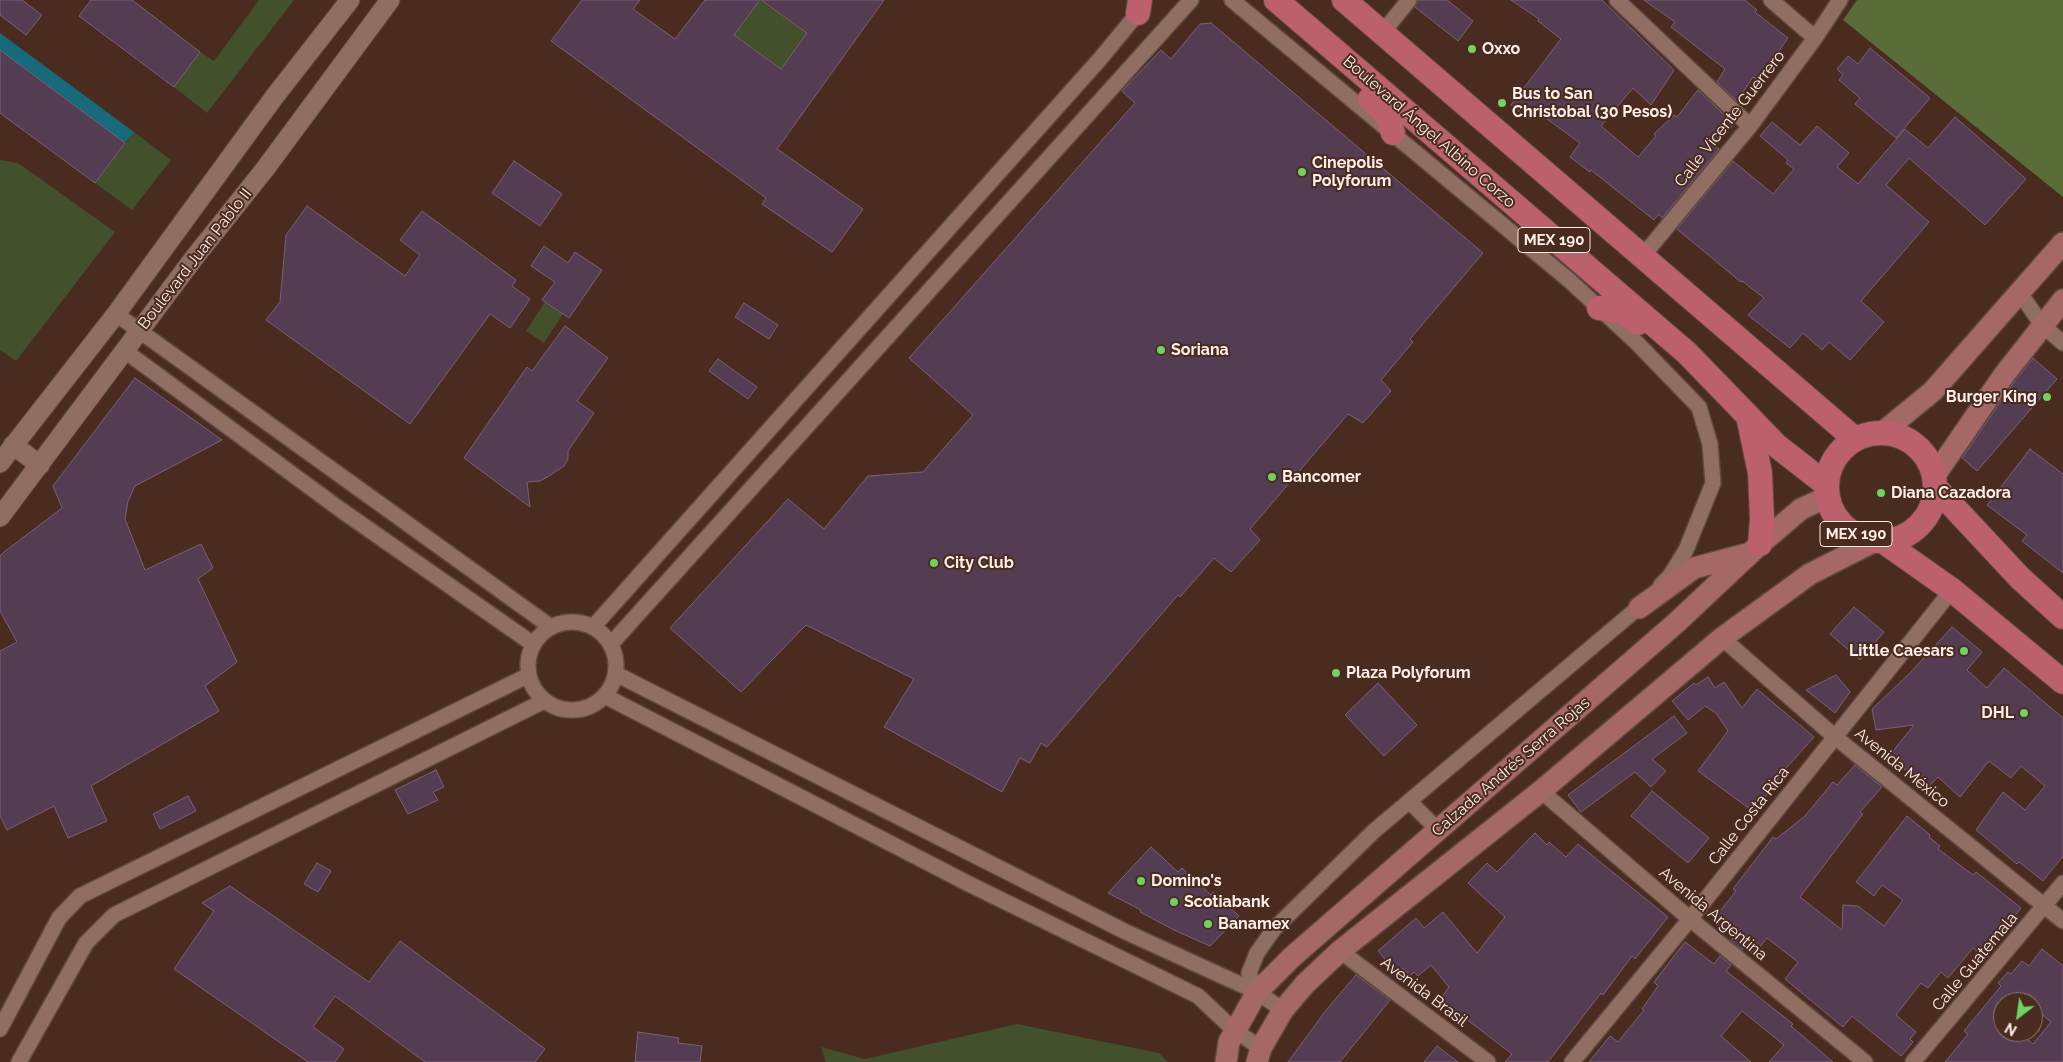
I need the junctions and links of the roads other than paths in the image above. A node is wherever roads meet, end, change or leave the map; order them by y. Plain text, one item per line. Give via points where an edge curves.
1 (350, 0) edge
2 (390, 0) edge
3 (1191, 0) edge
4 (1232, 0) edge
5 (1276, 0) edge
6 (1344, 0) edge
7 (1409, 0) edge
8 (1617, 0) edge
9 (1771, 0) edge
10 (1840, 0) edge
11 (1142, 4) edge
12 (1383, 32) junction
13 (1815, 38) junction
14 (1352, 66) junction
15 (1750, 126) junction
16 (1393, 133) junction
17 (2063, 243) edge
18 (1642, 256) junction
19 (2020, 292) junction
20 (2063, 300) edge
21 (1599, 308) junction
22 (116, 314) junction
23 (2042, 325) junction
24 (139, 330) junction
25 (1671, 340) junction
26 (2063, 343) edge
27 (126, 351) junction
28 (1748, 416) junction
29 (1883, 432) junction
30 (1855, 439) junction
31 (13, 445) junction
32 (0, 463) edge
33 (40, 465) junction
34 (1934, 483) junction
35 (1827, 491) junction
36 (0, 517) edge
37 (1879, 541) junction
38 (1755, 548) junction
39 (1952, 590) junction
40 (1638, 608) junction
41 (2063, 617) edge
42 (551, 627) junction
43 (594, 627) junction
44 (1722, 638) junction
45 (533, 644) junction
46 (611, 644) junction
47 (616, 674) junction
48 (528, 676) junction
49 (2063, 682) edge
50 (605, 696) junction
51 (544, 701) junction
52 (1835, 737) junction
53 (1541, 791) junction
54 (1409, 802) junction
55 (1438, 830) junction
56 (1461, 855) junction
57 (2063, 883) edge
58 (2045, 906) junction
59 (1690, 919) junction
60 (2063, 921) edge
61 (1340, 951) junction
62 (1257, 992) junction
63 (1283, 1010) junction
64 (0, 1029) edge
65 (1234, 1030) junction
66 (1259, 1055) edge
67 (19, 1062) edge
68 (1226, 1062) edge
69 (1488, 1062) edge
70 (1572, 1062) edge
71 (1865, 1062) edge
72 (1913, 1062) edge

1 - 22 street, Boulevard Juan Pablo II via 275,96
2 - 24 street, Boulevard Juan Pablo II via 265,169
3 - 46 street
4 - 16 street
5 - 14 main road, Boulevard Ángel Albino Corzo / MEX 190
6 - 12 main road, MEX 190
7 - 12 street
8 - 15 street
9 - 13 street
10 - 13 street, Calle Vicente Guerrero
11 - 43 street via 1100,59
12 - 18 main road, MEX 190
13 - 15 street, Calle Vicente Guerrero
14 - 16 main road via 1356,86 1387,115
14 - 25 main road, Boulevard Ángel Albino Corzo / MEX 190
15 - 18 street, Calle Vicente Guerrero
16 - 21 street
17 - 19 main road
18 - 30 main road, MEX 190
19 - 23 street
19 - 29 main road via 1933,390
20 - 23 main road
21 - 25 main road via 1621,311 1654,334
21 - 40 street via 1699,406 1710,444 1713,483 1686,550 1670,576
22 - 24 street
22 - 31 street, Boulevard Juan Pablo II
23 - 26 street
23 - 34 main road via 2004,375
24 - 27 street, Boulevard Juan Pablo II
24 - 42 street
25 - 28 main road, Boulevard Ángel Albino Corzo / MEX 190
27 - 33 street, Boulevard Juan Pablo II
27 - 45 street via 341,510
28 - 35 main road, Boulevard Ángel Albino Corzo / MEX 190
28 - 38 main road via 1760,473
29 - 30 main road
29 - 34 main road via 1906,439 1925,455
30 - 35 main road via 1842,448 1831,464
31 - 32 street, Boulevard Juan Pablo II
31 - 33 street
33 - 36 street, Boulevard Juan Pablo II
34 - 37 main road, MEX 190 via 1935,498 1927,516 1913,532 1894,540
34 - 41 main road via 2020,578
35 - 37 main road, MEX 190 via 1839,521 1854,533
35 - 38 main road, Calzada Andrés Serra Rojas
37 - 39 main road, MEX 190
37 - 44 main road, Calzada Andrés Serra Rojas via 1810,574
38 - 40 main road via 1694,568
38 - 55 main road, Calzada Andrés Serra Rojas via 1676,623
39 - 49 main road, MEX 190
39 - 52 street, Calle Costa Rica
40 - 54 street
42 - 43 street via 573,621
42 - 45 street
43 - 46 street
44 - 52 street, Avenida México
44 - 53 main road, Calzada Andrés Serra Rojas
45 - 48 street
46 - 47 street via 617,659
47 - 50 street
47 - 62 street via 1118,928
48 - 51 street via 535,692
48 - 64 street via 80,896 59,918
50 - 51 street via 595,705 578,711 560,710
50 - 65 street via 963,880 1198,996
51 - 67 street via 114,915 86,943
52 - 58 street, Avenida México
52 - 59 street, Calle Costa Rica
53 - 56 main road, Calzada Andrés Serra Rojas
53 - 59 street, Avenida Argentina
54 - 55 street
54 - 62 street via 1374,831 1274,929 1257,953 1249,973
55 - 56 main road
55 - 62 main road, Calzada Andrés Serra Rojas via 1292,957
56 - 61 main road, Calzada Andrés Serra Rojas
57 - 58 street, Calle Guatemala
58 - 60 street, Avenida México
58 - 72 street, Calle Guatemala
59 - 70 street, Calle Costa Rica
59 - 71 street, Avenida Argentina
61 - 63 main road, Calzada Andrés Serra Rojas
61 - 69 street, Avenida Brasil
62 - 63 street
62 - 65 main road, Calzada Andrés Serra Rojas
63 - 66 main road, Calzada Andrés Serra Rojas
65 - 66 street
65 - 68 main road, Calzada Andrés Serra Rojas

